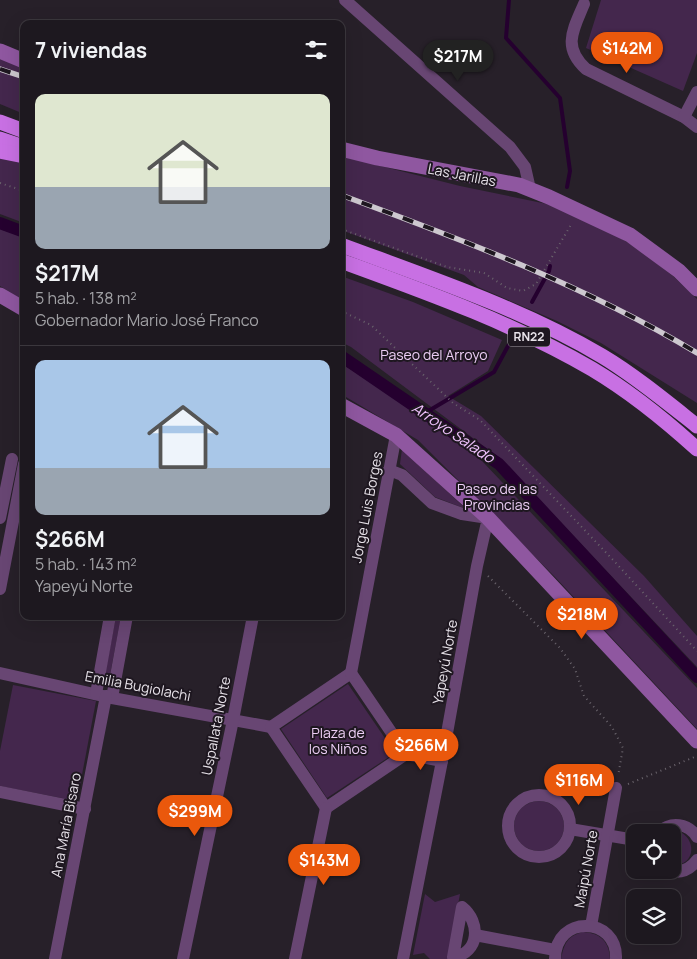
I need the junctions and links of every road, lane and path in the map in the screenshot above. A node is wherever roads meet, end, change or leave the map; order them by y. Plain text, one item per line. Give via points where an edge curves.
1 (345, 0) edge
2 (584, 4) dead end
3 (0, 52) edge
4 (20, 60) edge
5 (697, 92) edge
6 (684, 116) junction
7 (0, 122) edge
8 (697, 127) edge
9 (20, 130) edge
10 (0, 139) edge
11 (20, 146) edge
12 (345, 150) edge
13 (0, 151) edge
14 (20, 155) edge
15 (0, 183) edge
16 (530, 189) junction
17 (20, 190) edge
18 (580, 211) junction
19 (345, 230) edge
20 (345, 247) edge
21 (345, 263) edge
22 (697, 289) edge
23 (0, 295) edge
24 (20, 307) edge
25 (345, 313) edge
26 (604, 357) junction
27 (345, 407) edge
28 (697, 412) edge
29 (697, 426) edge
30 (396, 435) junction
31 (697, 449) edge
32 (15, 460) edge
33 (389, 470) junction
34 (0, 518) edge
35 (488, 518) junction
36 (477, 566) junction
37 (0, 589) edge
38 (110, 620) edge
39 (126, 620) edge
40 (252, 620) edge
41 (697, 651) edge
42 (0, 673) edge
43 (351, 673) junction
44 (105, 696) junction
45 (233, 720) junction
46 (271, 727) junction
47 (697, 741) edge
48 (406, 754) junction
49 (697, 756) edge
50 (442, 761) junction
51 (616, 788) junction
52 (0, 792) edge
53 (85, 808) junction
54 (326, 808) junction
55 (681, 825) edge
56 (570, 829) junction
57 (607, 835) junction
58 (697, 837) edge
59 (626, 838) edge
60 (697, 860) edge
61 (681, 872) edge
62 (591, 926) junction
63 (475, 934) dead end
64 (555, 954) edge
65 (55, 959) edge
66 (183, 959) edge
67 (295, 959) edge
68 (403, 959) edge
69 (616, 959) edge

1 - 16 street via 510,147 525,167
2 - 6 street via 571,46 577,61 586,69
3 - 4 street
5 - 6 street
6 - 8 street
7 - 9 highway
10 - 11 highway
12 - 16 street, Las Jarillas
13 - 14 highway
15 - 17 path
16 - 18 street, Las Jarillas
18 - 19 path via 536,284 524,291 507,288 484,273 447,267
18 - 22 street, Las Jarillas via 630,235 679,271
20 - 26 highway, RN22 via 506,309
21 - 31 highway, RN22 via 496,321 559,351 622,388
23 - 24 street
25 - 41 path via 372,325 453,404 480,420
26 - 28 highway
26 - 29 highway, RN22
27 - 30 street
30 - 33 street, Jorge Luis Borges
30 - 35 street
32 - 34 street
32 - 37 street
33 - 35 street via 402,475 432,503 462,514
33 - 43 street, Jorge Luis Borges
35 - 36 street, Yapeyú Norte
35 - 47 street
36 - 50 street, Yapeyú Norte
36 - 51 path via 560,648 575,668 584,696 612,727 623,748
38 - 44 street, Ana María Bisaro
39 - 44 street, Ana María Bisaro
40 - 45 street, Uspallata Norte
42 - 44 street, Emilia Bugiolachi
43 - 46 street
43 - 48 street
44 - 45 street, Emilia Bugiolachi
44 - 53 street, Ana María Bisaro
45 - 46 street, Emilia Bugiolachi
45 - 66 street, Uspallata Norte
46 - 54 street
48 - 50 street
48 - 54 street
49 - 51 path
50 - 68 street, Yapeyú Norte
51 - 57 street, Maipú Norte
52 - 53 street
53 - 65 street, Ana María Bisaro
54 - 67 street
55 - 58 street
56 - 56 street via 564,807 547,796 527,798 515,808 508,821 508,831 517,848 534,857 552,855 560,850
56 - 57 street
57 - 59 street
57 - 62 street, Maipú Norte
60 - 61 street
62 - 64 street via 572,928 564,934
62 - 69 street via 610,937
63 - 64 street

